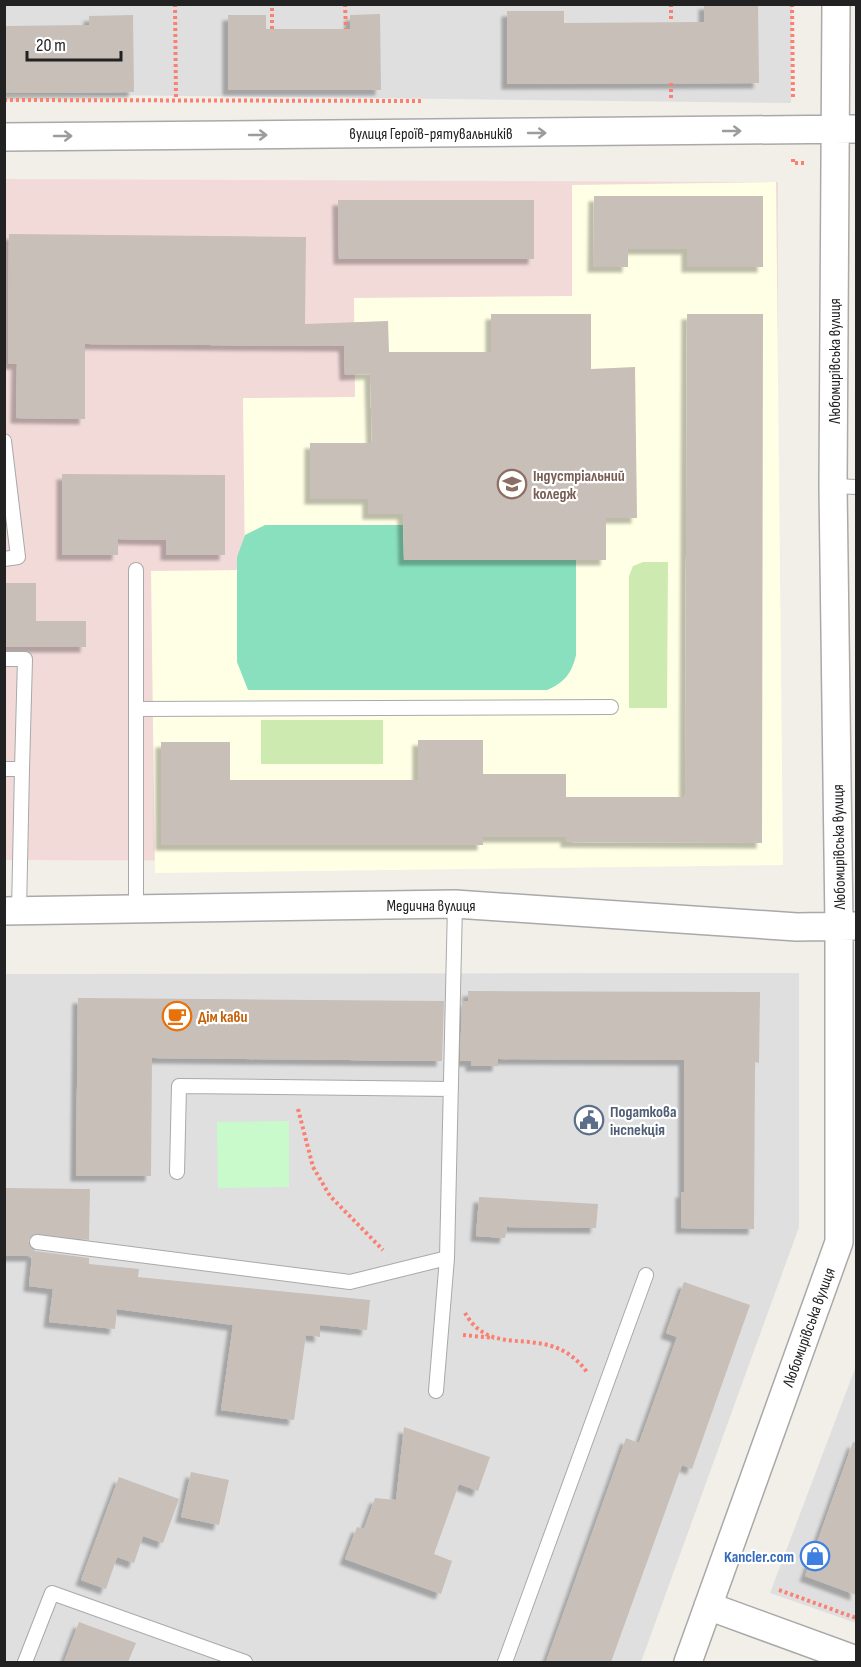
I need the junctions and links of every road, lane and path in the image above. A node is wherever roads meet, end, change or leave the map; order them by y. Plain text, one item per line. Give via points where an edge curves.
1 (175, 4) edge
2 (272, 4) edge
3 (345, 4) edge
4 (671, 4) edge
5 (792, 4) edge
6 (836, 4) edge
7 (671, 22) dead end
8 (272, 29) dead end
9 (346, 29) dead end
10 (671, 83) dead end
11 (4, 100) edge
12 (176, 100) junction
13 (435, 101) dead end
14 (659, 102) dead end
15 (671, 102) junction
16 (682, 102) dead end
17 (782, 102) dead end
18 (846, 130) edge
19 (4, 137) edge
20 (4, 441) edge
21 (845, 486) edge
22 (4, 559) edge
23 (136, 570) dead end
24 (4, 659) edge
25 (611, 707) dead end
26 (136, 709) junction
27 (4, 769) edge
28 (22, 769) junction
29 (455, 904) junction
30 (136, 909) junction
31 (12, 911) edge
32 (848, 926) edge
33 (292, 1088) junction
34 (451, 1089) junction
35 (177, 1172) dead end
36 (37, 1242) dead end
37 (447, 1258) junction
38 (404, 1269) junction
39 (446, 1275) junction
40 (646, 1275) dead end
41 (442, 1331) junction
42 (499, 1338) junction
43 (436, 1391) dead end
44 (603, 1394) junction
45 (779, 1590) dead end
46 (708, 1605) junction
47 (856, 1618) edge
48 (856, 1660) edge
49 (25, 1662) edge
50 (245, 1662) edge
51 (505, 1662) edge
52 (688, 1662) edge

1 - 12 path
2 - 8 path
3 - 9 path
4 - 7 path
5 - 17 path via 793,102
6 - 18 street, Любомирівська вулиця
10 - 15 path
11 - 12 path
12 - 13 path
14 - 15 path
15 - 16 path
19 -> 18 street, вулиця Героїв-рятувальників
18 - 21 street, Любомирівська вулиця
20 - 22 lane via 18,557
21 - 32 street, Любомирівська вулиця
23 - 26 lane
24 - 28 lane via 25,659
25 - 26 lane
26 - 30 lane
27 - 28 lane
28 - 31 lane
29 - 30 street, Медична вулиця
29 - 32 street, Медична вулиця via 797,927
29 - 34 lane
30 - 31 street, Медична вулиця
32 - 46 street, Любомирівська вулиця via 839,1242
33 - 34 lane
33 - 35 lane via 179,1086
33 - 38 path via 313,1167 330,1196
34 - 37 lane
36 - 38 lane via 350,1282
37 - 38 lane
37 - 39 lane
39 - 41 lane
39 - 42 path via 463,1311 477,1329
40 - 44 lane
41 - 42 path
41 - 43 lane
42 - 44 path via 555,1347 576,1358
44 - 51 lane
45 - 47 path
46 - 48 street
46 - 52 street, Любомирівська вулиця
49 - 50 lane via 52,1593

